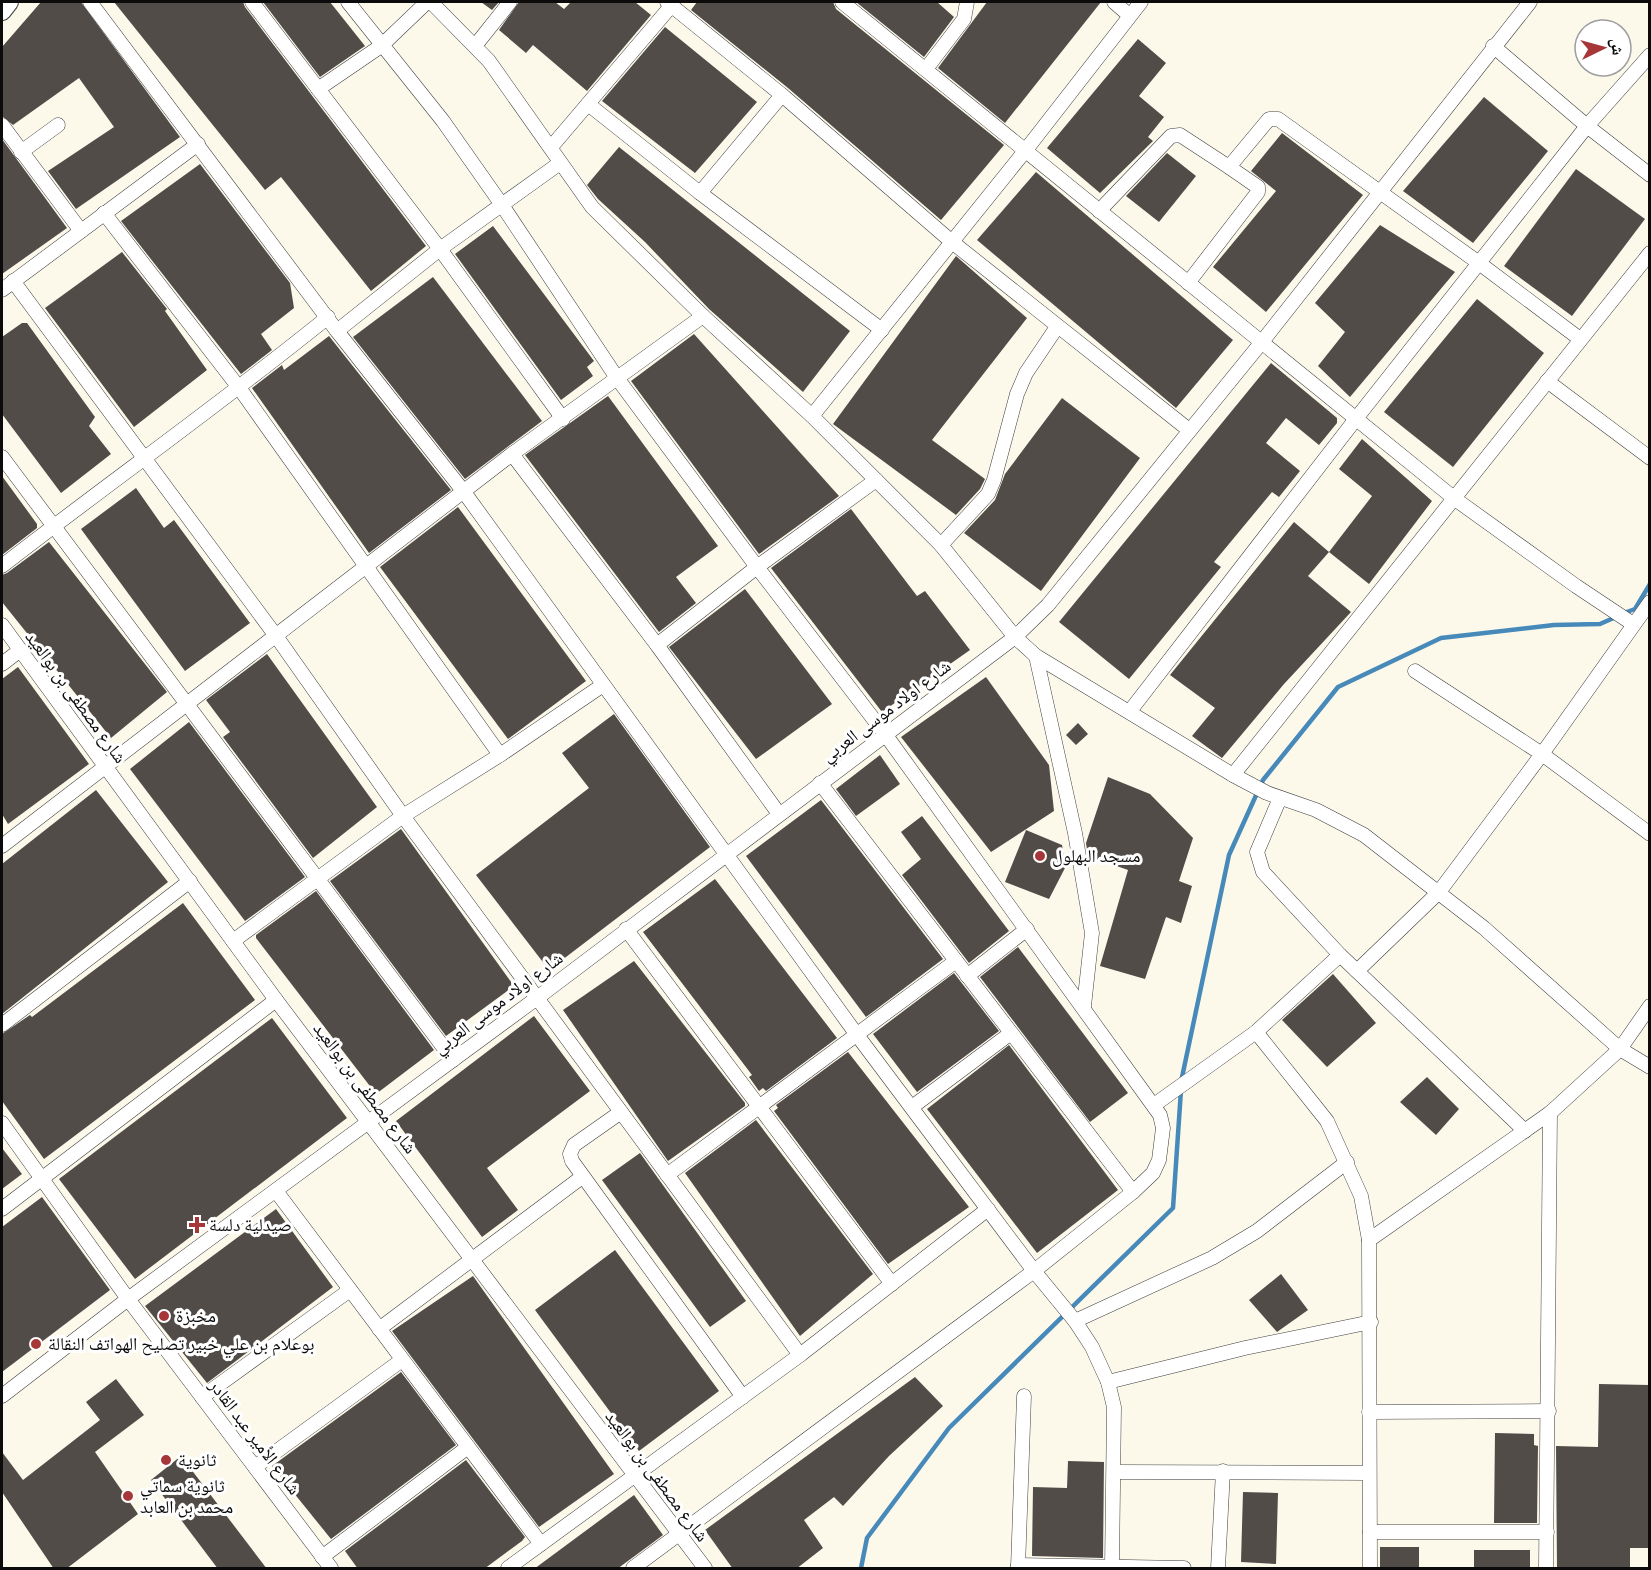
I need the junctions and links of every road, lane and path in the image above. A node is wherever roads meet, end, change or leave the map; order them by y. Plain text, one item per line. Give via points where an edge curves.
1 (9, 2) edge
2 (90, 2) edge
3 (252, 2) edge
4 (348, 2) edge
5 (427, 2) edge
6 (431, 2) edge
7 (510, 2) edge
8 (842, 2) edge
9 (968, 2) edge
10 (1114, 2) edge
11 (1141, 2) edge
12 (1530, 2) edge
13 (670, 3) edge
14 (2, 11) edge
15 (1129, 15) junction
16 (381, 46) junction
17 (475, 46) junction
18 (1493, 46) junction
19 (1650, 55) edge
20 (926, 69) junction
21 (318, 89) junction
22 (782, 95) junction
23 (588, 104) junction
24 (58, 124) dead end
25 (2, 125) edge
26 (1587, 126) junction
27 (198, 144) junction
28 (552, 146) junction
29 (1025, 151) junction
30 (21, 152) junction
31 (560, 163) junction
32 (1229, 167) junction
33 (1650, 175) edge
34 (1380, 192) junction
35 (700, 193) junction
36 (502, 205) junction
37 (1099, 211) junction
38 (104, 213) junction
39 (81, 231) junction
40 (952, 242) junction
41 (440, 249) junction
42 (1650, 253) edge
43 (1479, 263) junction
44 (13, 281) junction
45 (1188, 283) junction
46 (2, 290) edge
47 (702, 316) junction
48 (328, 317) junction
49 (1057, 327) junction
50 (882, 330) junction
51 (337, 331) junction
52 (1580, 339) junction
53 (1261, 343) junction
54 (617, 378) junction
55 (1547, 381) junction
56 (240, 389) junction
57 (812, 416) junction
58 (563, 420) junction
59 (1355, 420) junction
60 (1189, 430) junction
61 (512, 454) junction
62 (2, 457) edge
63 (142, 458) junction
64 (1650, 458) edge
65 (876, 480) junction
66 (464, 492) junction
67 (1455, 499) junction
68 (52, 526) junction
69 (941, 545) junction
70 (2, 566) edge
71 (368, 567) junction
72 (757, 567) junction
73 (1650, 602) edge
74 (1634, 624) junction
75 (2, 625) edge
76 (276, 636) junction
77 (1015, 637) junction
78 (657, 645) junction
79 (19, 651) junction
80 (1036, 656) junction
81 (2, 664) edge
82 (1415, 671) dead end
83 (603, 685) junction
84 (186, 703) junction
85 (1130, 711) junction
86 (885, 734) junction
87 (1542, 754) junction
88 (500, 755) junction
89 (106, 768) junction
90 (1233, 775) junction
91 (820, 783) junction
92 (1274, 796) junction
93 (779, 814) junction
94 (403, 816) junction
95 (1650, 834) edge
96 (2, 846) edge
97 (726, 853) junction
98 (317, 878) junction
99 (190, 881) junction
100 (1439, 892) junction
101 (626, 929) junction
102 (1027, 929) junction
103 (233, 941) junction
104 (1340, 954) junction
105 (956, 961) junction
106 (1357, 971) junction
107 (968, 976) junction
108 (537, 998) junction
109 (276, 1000) junction
110 (1084, 1006) junction
111 (1650, 1006) edge
112 (2, 1025) edge
113 (1256, 1032) junction
114 (1011, 1033) junction
115 (857, 1035) junction
116 (1620, 1049) junction
117 (453, 1060) junction
118 (1650, 1067) edge
119 (1154, 1105) junction
120 (912, 1107) junction
121 (760, 1108) junction
122 (621, 1112) junction
123 (1550, 1113) junction
124 (368, 1122) junction
125 (2, 1123) edge
126 (1525, 1131) junction
127 (1347, 1162) junction
128 (667, 1175) junction
129 (582, 1178) junction
130 (42, 1179) junction
131 (276, 1191) junction
132 (1133, 1192) junction
133 (2, 1209) edge
134 (988, 1209) junction
135 (1370, 1240) junction
136 (474, 1261) junction
137 (1034, 1272) junction
138 (891, 1284) junction
139 (350, 1290) junction
140 (128, 1299) junction
141 (1075, 1321) junction
142 (1371, 1322) junction
143 (380, 1329) junction
144 (800, 1355) junction
145 (402, 1360) junction
146 (1108, 1382) junction
147 (2, 1396) edge
148 (743, 1396) junction
149 (1024, 1396) dead end
150 (202, 1397) junction
151 (1549, 1411) junction
152 (1369, 1412) junction
153 (468, 1447) junction
154 (255, 1467) junction
155 (1114, 1472) junction
156 (1223, 1472) junction
157 (1368, 1473) junction
158 (634, 1475) junction
159 (1370, 1532) junction
160 (1547, 1532) junction
161 (679, 1534) junction
162 (540, 1544) junction
163 (322, 1557) junction
164 (1018, 1567) edge
165 (1112, 1568) edge
166 (331, 1569) edge
167 (508, 1569) edge
168 (633, 1569) edge
169 (705, 1569) edge
170 (1184, 1569) edge
171 (1218, 1569) edge
172 (1370, 1569) edge
173 (1546, 1569) edge

1 - 14 street
2 - 27 street
3 - 21 street
4 - 16 street
5 - 16 street
6 - 17 street
7 - 17 street
8 - 20 street
9 - 20 street via 964,19
10 - 15 street
11 - 15 street
12 - 18 street, شارع اولاد موسى العربي
13 - 22 street
13 - 23 street
15 - 29 street
16 - 21 street
16 - 36 street via 443,121
17 - 28 street
18 - 26 street
18 - 34 street, شارع اولاد موسى العربي
19 - 26 street
20 - 29 street
21 - 41 street
22 - 35 street
22 - 40 street
23 - 28 street
23 - 35 street
24 - 30 street
25 - 30 street
26 - 33 street
26 - 43 street
27 - 38 street
27 - 48 street
28 - 31 street
29 - 37 street
29 - 40 street
30 - 39 street
31 - 36 street
31 - 47 street via 592,207
32 - 34 street via 1269,119 1278,119
32 - 37 street via 1175,134
32 - 45 street via 1258,188 1258,192
34 - 43 street
34 - 53 street, شارع اولاد موسى العربي
35 - 50 street
36 - 41 street
36 - 54 street
37 - 45 street
38 - 39 street
38 - 56 street
39 - 44 street
40 - 49 street
40 - 50 street
41 - 51 street
41 - 58 street
42 - 52 street
43 - 52 street
43 - 59 street
44 - 46 street
44 - 63 street
45 - 53 street
47 - 54 street
47 - 57 street
48 - 51 street
48 - 56 street
49 - 60 street
49 - 69 street via 1026,373 1017,394 988,494
50 - 57 street
51 - 66 street
52 - 55 street
53 - 59 street
53 - 60 street, شارع اولاد موسى العربي
54 - 58 street
54 - 72 street
55 - 64 street
55 - 67 street
56 - 63 street
56 - 71 street
57 - 65 street
58 - 61 street
59 - 67 street
59 - 85 street
60 - 77 street, شارع اولاد موسى العربي via 1048,605
61 - 66 street
61 - 78 street
62 - 68 street
63 - 68 street
63 - 76 street
65 - 69 street
65 - 72 street
66 - 71 street
66 - 83 street
67 - 74 street
67 - 90 street
68 - 70 street
68 - 84 street
69 - 77 street
71 - 76 street
71 - 88 street
72 - 78 street
72 - 86 street
73 - 74 street
74 - 87 street
75 - 79 street, شارع مصطفى بن بوالعيد
76 - 84 street
76 - 94 street
77 - 80 street
77 - 86 street, شارع اولاد موسى العربي
78 - 93 street
79 - 81 street
79 - 89 street, شارع مصطفى بن بوالعيد
80 - 85 street
80 - 110 street via 1075,832 1092,933
82 - 87 street
83 - 88 street
83 - 97 street
84 - 89 street
84 - 98 street
85 - 90 street
86 - 91 street, شارع اولاد موسى العربي
86 - 102 street
87 - 95 street
87 - 100 street
88 - 94 street
89 - 96 street
89 - 99 street, شارع مصطفى بن بوالعيد
90 - 92 street
91 - 93 street, شارع اولاد موسى العربي
91 - 105 street
92 - 100 street via 1316,810 1364,835
92 - 104 street via 1258,862
93 - 97 street, شارع اولاد موسى العربي
94 - 98 street
94 - 108 street
97 - 101 street, شارع اولاد موسى العربي
97 - 115 street
98 - 103 street
98 - 117 street
99 - 103 street, شارع مصطفى بن بوالعيد
99 - 112 street
100 - 106 street
100 - 116 street
101 - 108 street, شارع اولاد موسى العربي
101 - 121 street
102 - 107 street
102 - 110 street
103 - 109 street, شارع مصطفى بن بوالعيد
104 - 106 street
104 - 113 street
105 - 107 street
105 - 115 street
106 - 126 street
107 - 114 street
108 - 117 street, شارع اولاد موسى العربي
108 - 122 street
109 - 124 street, شارع مصطفى بن بوالعيد
109 - 130 street
110 - 119 street
111 - 116 street
113 - 119 street
113 - 127 street via 1328,1121
114 - 120 street
114 - 132 street
115 - 120 street
115 - 121 street
116 - 118 street
116 - 123 street
117 - 124 street, شارع اولاد موسى العربي
119 - 132 street via 1163,1128 1159,1160 1153,1173
120 - 134 street
121 - 128 street
121 - 138 street
122 - 128 street
122 - 129 street via 573,1145 570,1154
123 - 126 street
123 - 151 street
124 - 131 street, شارع اولاد موسى العربي
124 - 136 street, شارع مصطفى بن بوالعيد
125 - 130 street, شارع الأمير عبد القادر
126 - 135 street
127 - 135 street via 1361,1196
127 - 141 street via 1257,1231 1212,1258
128 - 144 street
129 - 136 street
129 - 148 street
130 - 133 street
130 - 140 street, شارع الأمير عبد القادر
131 - 139 street
131 - 140 street, شارع اولاد موسى العربي
132 - 137 street
134 - 137 street
134 - 138 street
135 - 142 street
136 - 143 street
136 - 158 street, شارع مصطفى بن بوالعيد
137 - 141 street
137 - 161 street
138 - 144 street
139 - 143 street
139 - 150 street
140 - 147 street, شارع اولاد موسى العربي
140 - 150 street, شارع الأمير عبد القادر
141 - 146 street
142 - 146 street
142 - 152 street
143 - 145 street
144 - 148 street
145 - 153 street
145 - 154 street
146 - 155 street via 1114,1407
148 - 158 street
149 - 164 street
150 - 154 street, شارع الأمير عبد القادر
151 - 152 street
151 - 160 street
152 - 157 street
153 - 162 street
153 - 163 street
154 - 163 street, شارع الأمير عبد القادر
155 - 156 street
155 - 165 street
156 - 157 street
156 - 171 street
157 - 159 street
158 - 161 street, شارع مصطفى بن بوالعيد
158 - 162 street
159 - 160 street
159 - 172 street
160 - 173 street
161 - 168 street
161 - 169 street, شارع مصطفى بن بوالعيد
162 - 167 street
163 - 166 street, شارع الأمير عبد القادر
164 - 165 street
165 - 170 street

